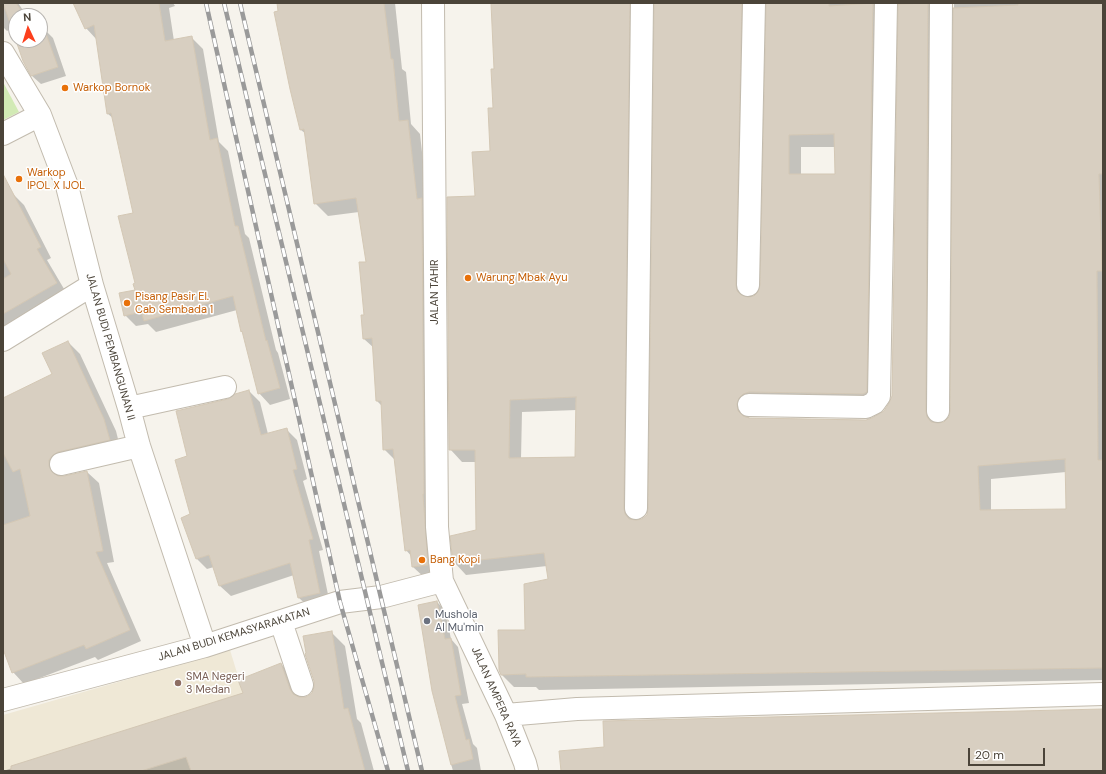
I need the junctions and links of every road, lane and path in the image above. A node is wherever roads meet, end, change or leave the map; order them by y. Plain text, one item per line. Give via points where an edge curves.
1 (433, 3) edge
2 (642, 3) edge
3 (754, 3) edge
4 (886, 3) edge
5 (941, 3) edge
6 (3, 54) edge
7 (40, 115) junction
8 (3, 134) edge
9 (92, 285) junction
10 (748, 285) dead end
11 (3, 340) edge
12 (225, 387) dead end
13 (749, 405) dead end
14 (129, 408) junction
15 (938, 411) dead end
16 (139, 446) junction
17 (61, 464) dead end
18 (636, 508) dead end
19 (442, 581) junction
20 (280, 622) junction
21 (205, 646) junction
22 (302, 685) dead end
23 (1103, 694) edge
24 (3, 700) edge
25 (506, 716) junction
26 (527, 771) edge

1 - 19 street, JALAN TAHIR via 437,527
2 - 18 street
3 - 10 street
4 - 13 street via 879,396 874,403 866,407
5 - 15 street
6 - 7 street, JALAN BUDI PEMBANGUNAN II
7 - 8 street
7 - 9 street, JALAN BUDI PEMBANGUNAN II via 66,186
9 - 11 street
9 - 14 street, JALAN BUDI PEMBANGUNAN II
12 - 14 street
14 - 16 street, JALAN BUDI PEMBANGUNAN II
16 - 17 street
16 - 21 street, JALAN BUDI PEMBANGUNAN II
19 - 20 street, JALAN BUDI KEMASYARAKATAN via 381,597 340,602
19 - 25 street, JALAN AMPERA RAYA
20 - 21 street, JALAN BUDI KEMASYARAKATAN
20 - 22 street
21 - 24 street, JALAN BUDI KEMASYARAKATAN
23 - 25 street via 577,709
25 - 26 street, JALAN AMPERA RAYA

